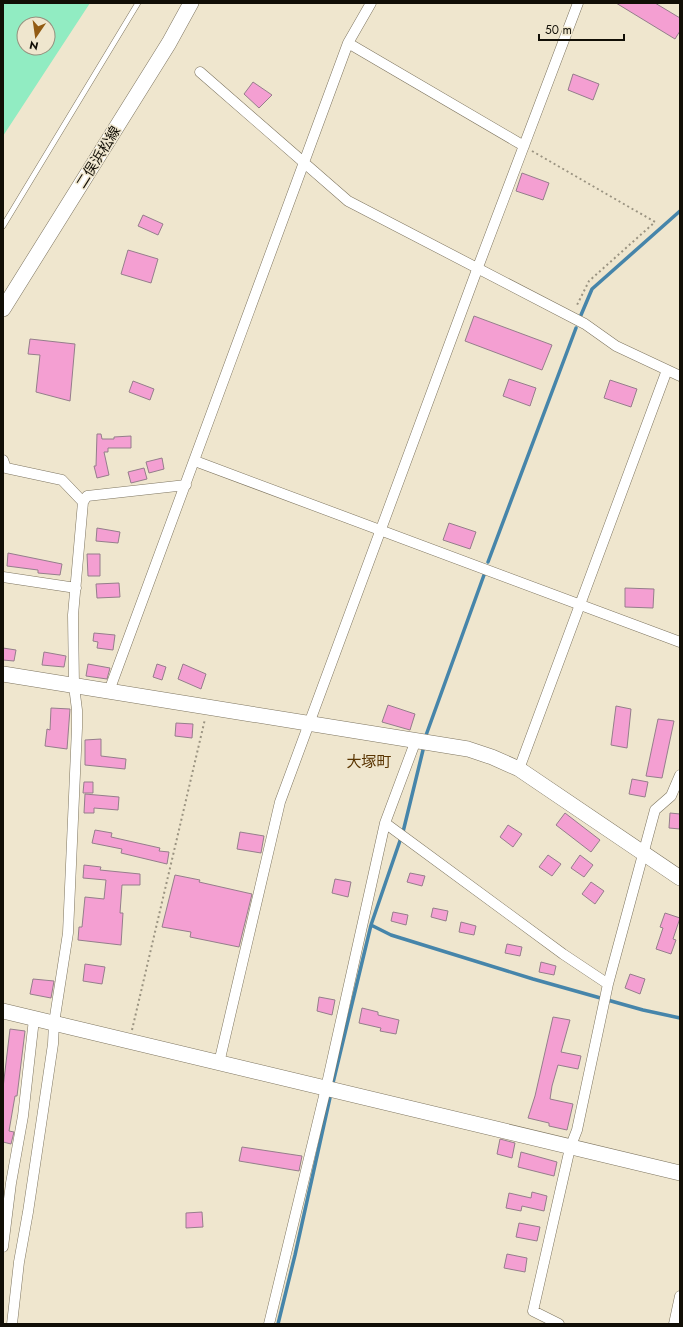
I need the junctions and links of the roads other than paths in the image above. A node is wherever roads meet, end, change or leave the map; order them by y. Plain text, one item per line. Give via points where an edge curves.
1 (138, 3) edge
2 (191, 3) edge
3 (371, 3) edge
4 (578, 3) edge
5 (348, 43) junction
6 (200, 72) dead end
7 (524, 146) junction
8 (305, 162) junction
9 (3, 226) edge
10 (478, 267) junction
11 (3, 309) edge
12 (667, 370) junction
13 (680, 376) edge
14 (3, 460) edge
15 (195, 461) junction
16 (186, 486) junction
17 (84, 502) junction
18 (382, 530) junction
19 (3, 577) edge
20 (76, 588) junction
21 (579, 604) junction
22 (680, 642) edge
23 (3, 674) edge
24 (74, 686) junction
25 (110, 691) junction
26 (309, 722) junction
27 (416, 740) junction
28 (519, 769) junction
29 (680, 775) edge
30 (384, 823) junction
31 (643, 853) junction
32 (680, 878) edge
33 (608, 984) junction
34 (3, 1011) edge
35 (34, 1019) junction
36 (54, 1022) junction
37 (218, 1062) junction
38 (326, 1088) junction
39 (570, 1148) junction
40 (680, 1173) edge
41 (7, 1183) edge
42 (3, 1247) edge
43 (679, 1301) edge
44 (12, 1324) edge
45 (269, 1324) edge
46 (559, 1324) edge
47 (674, 1324) edge

1 - 9 lane
2 - 11 street, 二俣浜松線 via 169,43
3 - 5 street
4 - 7 street
5 - 7 street
5 - 8 street
6 - 8 street
7 - 10 street
8 - 10 street via 348,201
8 - 15 street
10 - 12 street via 571,317 616,346
10 - 18 street
12 - 13 street
12 - 21 street
14 - 17 street via 6,468 62,480
15 - 16 street
15 - 18 street
16 - 17 street via 87,496
16 - 25 street
17 - 20 street
18 - 21 street
18 - 26 street
19 - 20 street
20 - 24 street via 73,615
21 - 22 street
21 - 28 street
23 - 24 street
24 - 25 street
24 - 36 street via 78,728 68,932
25 - 26 street
26 - 27 street
26 - 37 street via 280,802
27 - 28 street via 468,749
27 - 30 street
28 - 31 street
29 - 31 street via 671,796 656,810
30 - 33 street
30 - 38 street
31 - 32 street
31 - 33 street
33 - 39 street via 577,1130
34 - 35 street
35 - 36 street
35 - 41 street via 23,1116
36 - 37 street via 129,1043
36 - 44 street via 53,1044 19,1262
37 - 38 street
38 - 39 street
38 - 45 street
39 - 40 street
39 - 46 street via 533,1311
41 - 42 street
43 - 47 street

